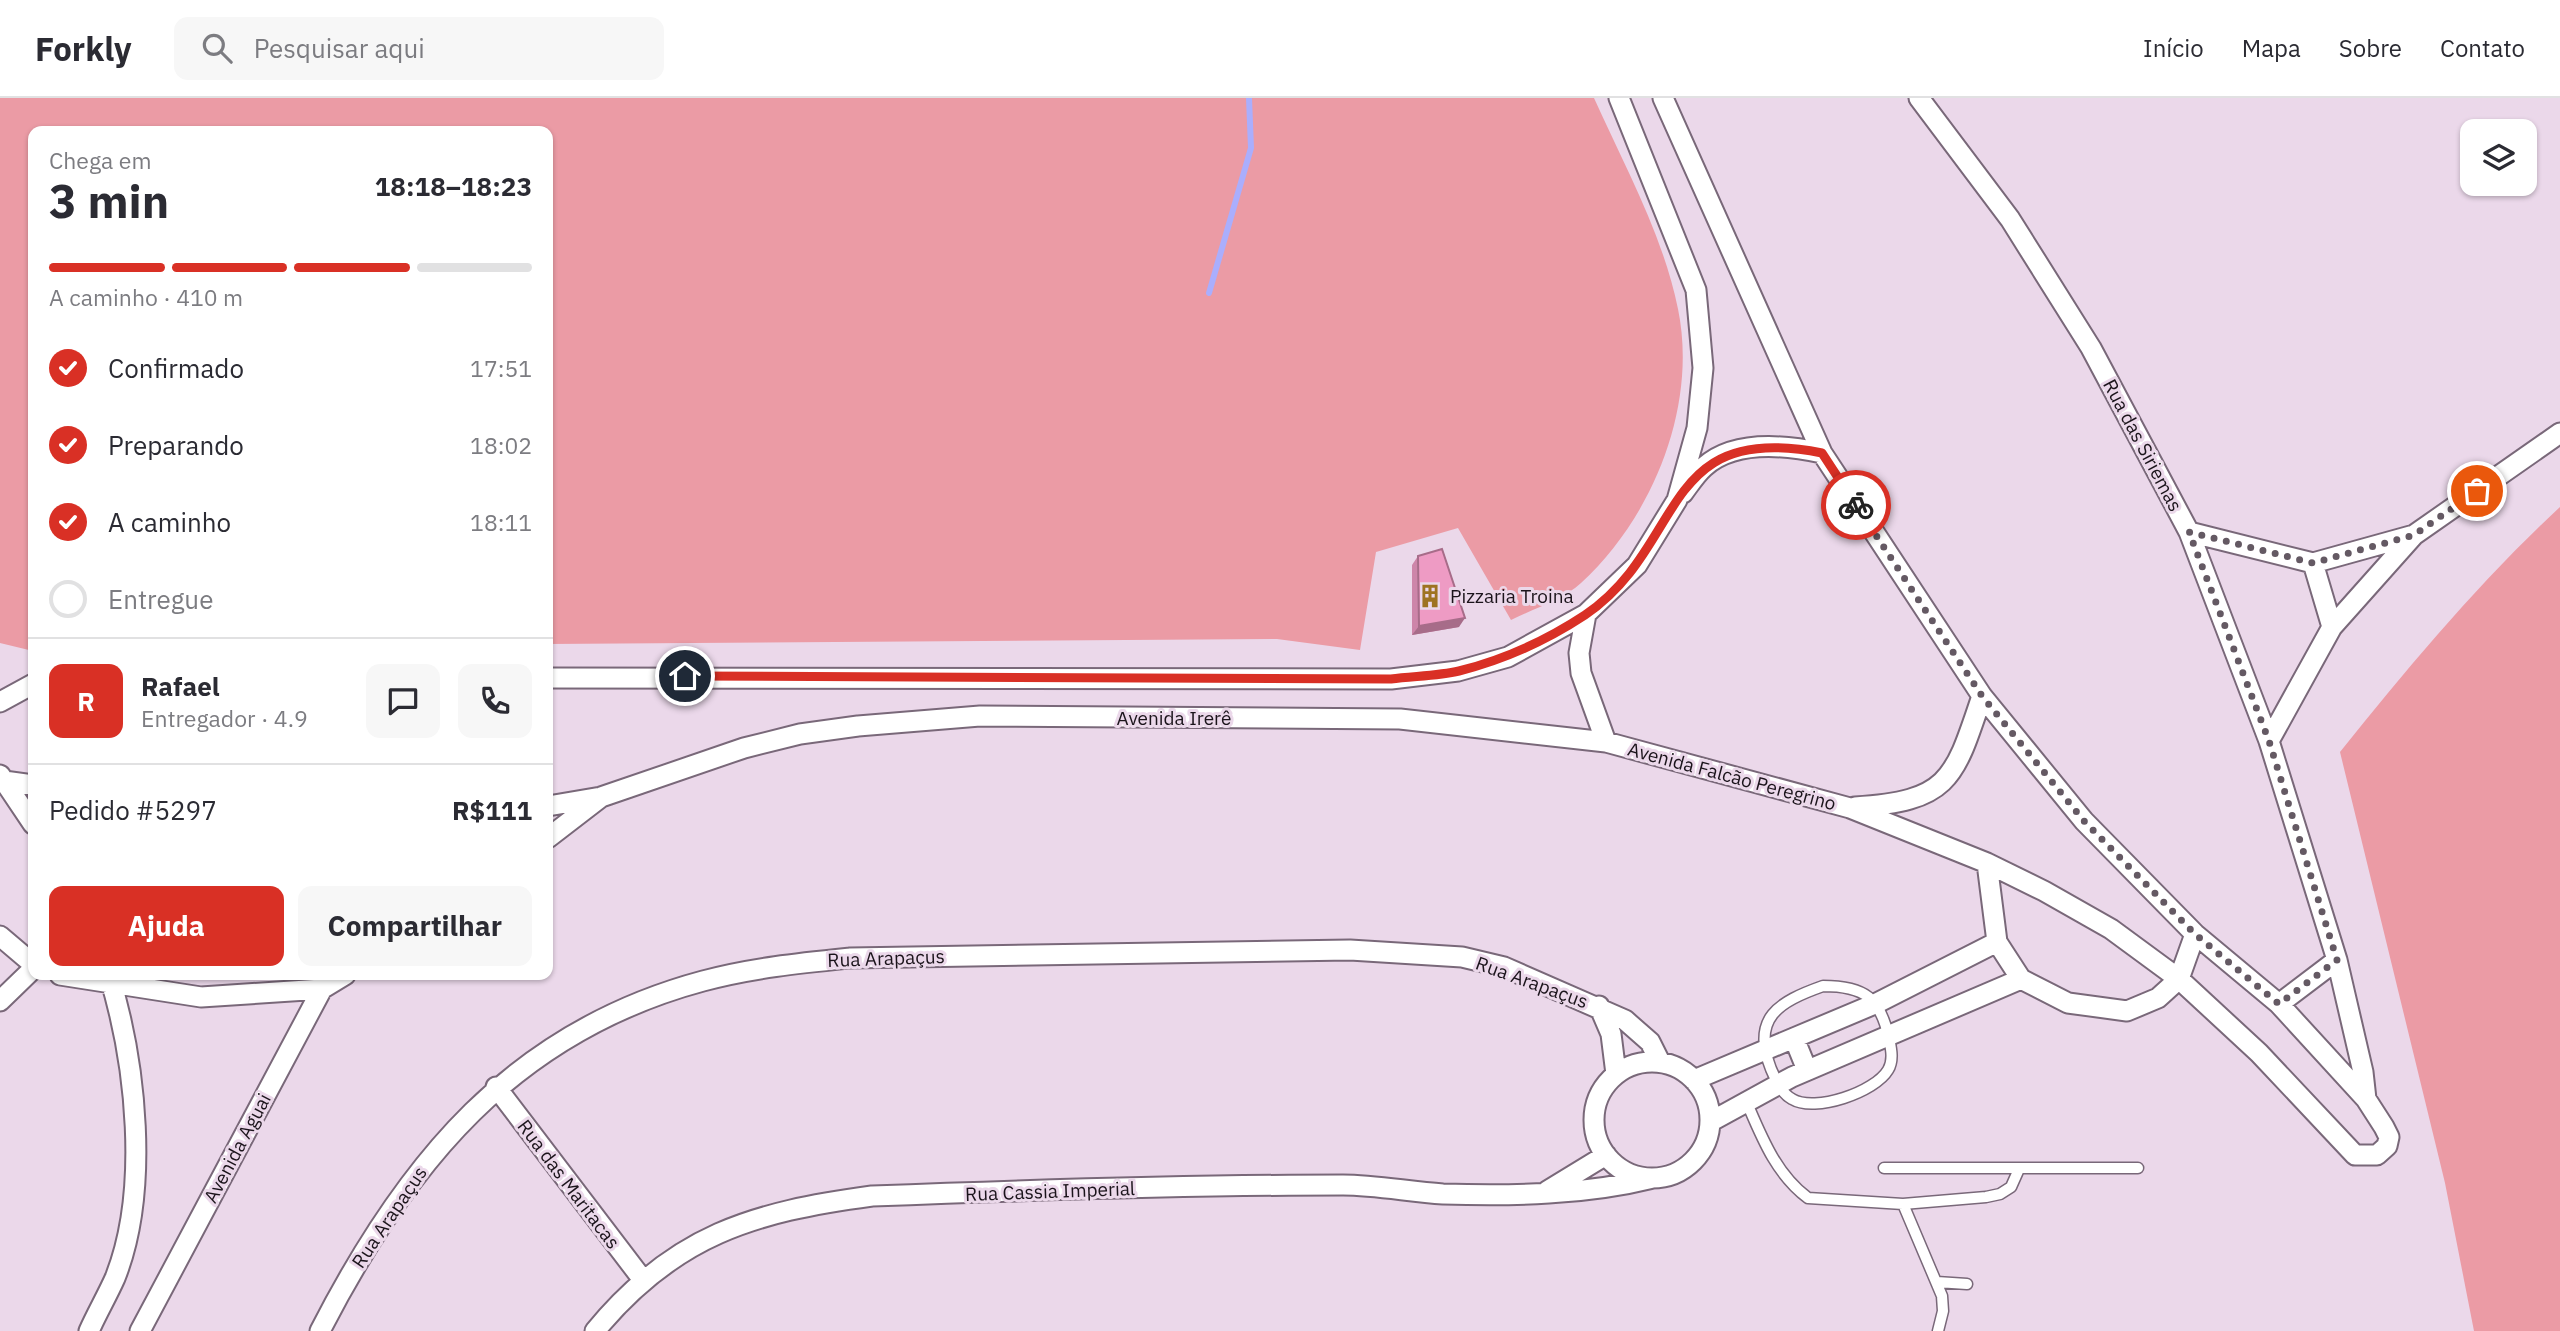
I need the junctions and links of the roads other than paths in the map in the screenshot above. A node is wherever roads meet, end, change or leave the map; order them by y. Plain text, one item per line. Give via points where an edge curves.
1 (1619, 98) edge
2 (1663, 98) edge
3 (1919, 98) edge
4 (2560, 433) edge
5 (1822, 453) junction
6 (1677, 499) junction
7 (2189, 532) junction
8 (2414, 535) junction
9 (2313, 563) junction
10 (1586, 614) junction
11 (2332, 627) junction
12 (553, 678) edge
13 (28, 687) edge
14 (1982, 696) junction
15 (0, 702) edge
16 (2269, 741) junction
17 (1606, 742) junction
18 (2, 778) edge
19 (28, 784) edge
20 (601, 797) junction
21 (553, 805) edge
22 (1850, 808) junction
23 (28, 817) edge
24 (553, 834) edge
25 (1987, 863) junction
26 (2195, 934) junction
27 (0, 936) edge
28 (1997, 942) junction
29 (2337, 960) junction
30 (28, 962) edge
31 (28, 972) edge
32 (2021, 979) junction
33 (2179, 979) junction
34 (111, 980) edge
35 (172, 980) edge
36 (337, 980) edge
37 (322, 989) junction
38 (201, 997) junction
39 (0, 1001) edge
40 (1877, 1003) junction
41 (2279, 1004) junction
42 (1599, 1006) junction
43 (1888, 1037) junction
44 (1794, 1038) junction
45 (1764, 1050) junction
46 (1660, 1062) junction
47 (1807, 1070) junction
48 (1616, 1074) junction
49 (1694, 1080) junction
50 (1777, 1084) junction
51 (496, 1087) junction
52 (2366, 1099) junction
53 (1747, 1103) junction
54 (1710, 1122) junction
55 (1606, 1155) junction
56 (1884, 1168) dead end
57 (2138, 1168) dead end
58 (2019, 1169) junction
59 (1653, 1178) junction
60 (1545, 1192) junction
61 (1903, 1203) junction
62 (643, 1280) junction
63 (1937, 1282) junction
64 (1967, 1284) dead end
65 (89, 1331) edge
66 (140, 1331) edge
67 (320, 1331) edge
68 (595, 1331) edge
69 (1938, 1331) edge

1 - 6 street via 1696,290 1703,368 1697,428
2 - 5 street, Avenida Falcão Peregrino
3 - 7 street, Rua das Siriemas via 2010,219 2084,337
4 - 8 street
5 - 6 street via 1760,447 1731,452 1704,467
5 - 14 street, Avenida Falcão Peregrino
6 - 10 street via 1637,565
7 - 9 street
7 - 16 street, Rua das Siriemas
8 - 9 street
8 - 11 street
9 - 11 street
10 - 12 street via 1508,657 1458,671 1391,679
10 - 17 street, Avenida Falcão Peregrino via 1579,653 1581,673
11 - 16 street
13 - 15 street
14 - 22 street via 1963,754 1941,784 1916,800
14 - 26 street, Avenida Falcão Peregrino via 2084,821
16 - 29 street, Rua das Siriemas
17 - 20 street, Avenida Irerê via 1400,719 980,716 800,734 744,748
17 - 22 street, Avenida Falcão Peregrino
18 - 19 street
18 - 23 street
20 - 21 street
20 - 24 street
22 - 25 street, Avenida Falcão Peregrino
25 - 28 street
25 - 33 street, Avenida Falcão Peregrino via 2111,929
26 - 33 street
26 - 41 street, Avenida Falcão Peregrino
27 - 30 street
28 - 32 street
28 - 40 street
29 - 41 street
29 - 52 street, Rua das Siriemas via 2364,1072
31 - 39 street
32 - 33 street via 2068,1003 2127,1011 2158,998
32 - 43 street
33 - 52 street, Avenida Falcão Peregrino via 2251,1045 2355,1155 2367,1157 2384,1151 2389,1136
34 - 38 street
34 - 65 street via 131,1065 132,1197 116,1276
35 - 38 street
36 - 37 street
37 - 38 street
37 - 66 street, Avenida Aguai
40 - 43 lane
40 - 44 street
40 - 45 lane via 1859,990 1842,986 1823,986 1801,994 1767,1020
41 - 52 street, Avenida Falcão Peregrino
42 - 46 street, Rua Arapaçus via 1637,1029
42 - 48 street, Rua Arapaçus via 1611,1034
42 - 51 street, Rua Arapaçus via 1504,967 1416,953 1350,950 850,958 751,971 665,994 563,1040
43 - 47 street
43 - 50 lane via 1892,1054 1887,1072 1850,1096 1802,1103 1790,1099
44 - 45 street
44 - 47 street
45 - 49 street
45 - 50 lane
46 - 48 street via 1644,1062
46 - 49 street via 1679,1068
47 - 50 street
48 - 55 street via 1604,1087 1594,1121
49 - 54 street via 1704,1092
50 - 53 street
51 - 62 street, Rua das Maritacas
51 - 67 street, Rua Arapaçus via 400,1194
53 - 54 street
53 - 61 lane via 1770,1155 1808,1198
54 - 59 street via 1699,1155 1671,1175
55 - 59 street via 1635,1175
55 - 60 street
56 - 58 lane
57 - 58 lane
58 - 61 lane via 2011,1187 2000,1194
59 - 60 street, Rua Cassia Imperial via 1606,1190
60 - 62 street, Rua Cassia Imperial via 1443,1194 1347,1185 872,1196 747,1220 680,1253
61 - 63 lane
62 - 68 street, Rua Cassia Imperial
63 - 64 lane
63 - 69 lane via 1943,1311

